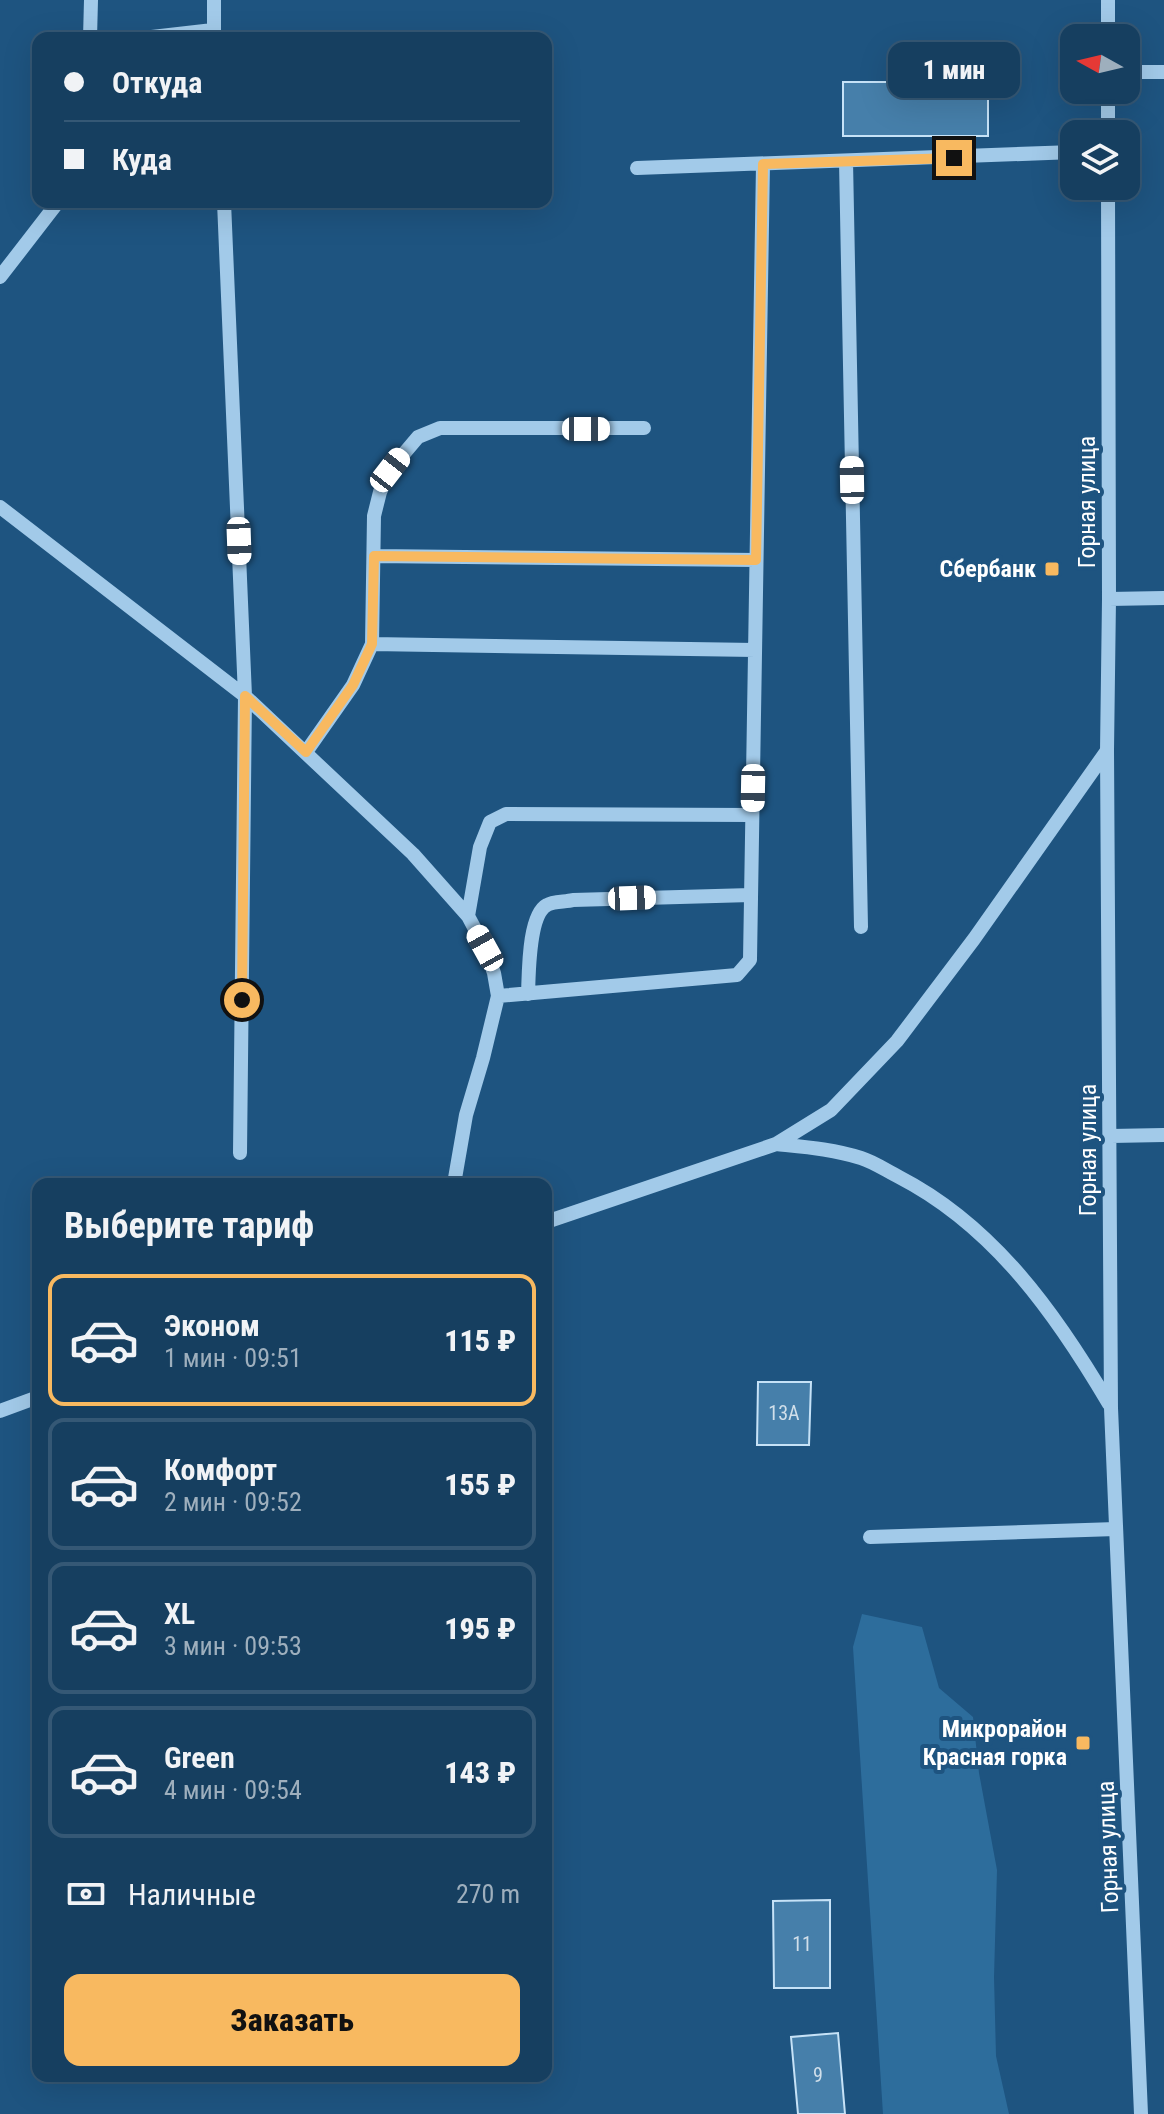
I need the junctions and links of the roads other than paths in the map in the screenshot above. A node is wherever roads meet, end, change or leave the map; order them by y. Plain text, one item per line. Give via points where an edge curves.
1 (91, 0) edge
2 (214, 0) edge
3 (1108, 0) edge
4 (1108, 24) edge
5 (90, 32) edge
6 (213, 32) edge
7 (1140, 72) edge
8 (1164, 72) edge
9 (1060, 153) edge
10 (846, 161) junction
11 (763, 164) junction
12 (637, 168) dead end
13 (1108, 200) edge
14 (53, 208) edge
15 (224, 208) edge
16 (0, 277) edge
17 (644, 428) dead end
18 (0, 507) edge
19 (374, 556) junction
20 (756, 560) junction
21 (1164, 598) edge
22 (1109, 599) junction
23 (372, 644) junction
24 (755, 650) junction
25 (245, 696) junction
26 (1107, 751) junction
27 (306, 752) junction
28 (752, 815) junction
29 (751, 895) junction
30 (468, 916) junction
31 (861, 927) dead end
32 (528, 994) junction
33 (498, 996) junction
34 (1164, 1135) edge
35 (1111, 1136) junction
36 (776, 1144) junction
37 (240, 1153) dead end
38 (455, 1178) edge
39 (552, 1220) edge
40 (32, 1399) edge
41 (1111, 1408) junction
42 (0, 1411) edge
43 (1116, 1529) junction
44 (870, 1537) dead end
45 (1141, 2114) edge

1 - 5 street
2 - 6 street
3 - 4 street
7 - 8 street
9 - 10 street
10 - 11 street
10 - 31 street
11 - 12 street
11 - 20 street
13 - 22 street, Горная улица
14 - 16 street
15 - 25 street
17 - 19 street via 440,428 418,437 390,470 380,492
18 - 25 street
19 - 20 street
19 - 23 street
20 - 24 street
21 - 22 street
22 - 26 street, Горная улица
23 - 24 street
23 - 27 street via 353,685
24 - 28 street
25 - 27 street
25 - 37 street
26 - 35 street, Горная улица
26 - 36 street via 897,1041 831,1110
27 - 30 street via 413,854
28 - 29 street
28 - 30 street via 506,814 490,822 480,847
29 - 32 street via 750,960 737,975
29 - 32 street via 547,905 537,915
30 - 33 street via 485,948
32 - 33 street
33 - 38 street
34 - 35 street
35 - 41 street, Горная улица
36 - 39 street
36 - 41 street via 864,1158 927,1191 967,1221 1012,1263 1055,1318
40 - 42 street
41 - 43 street, Горная улица
43 - 44 street
43 - 45 street, Горная улица

